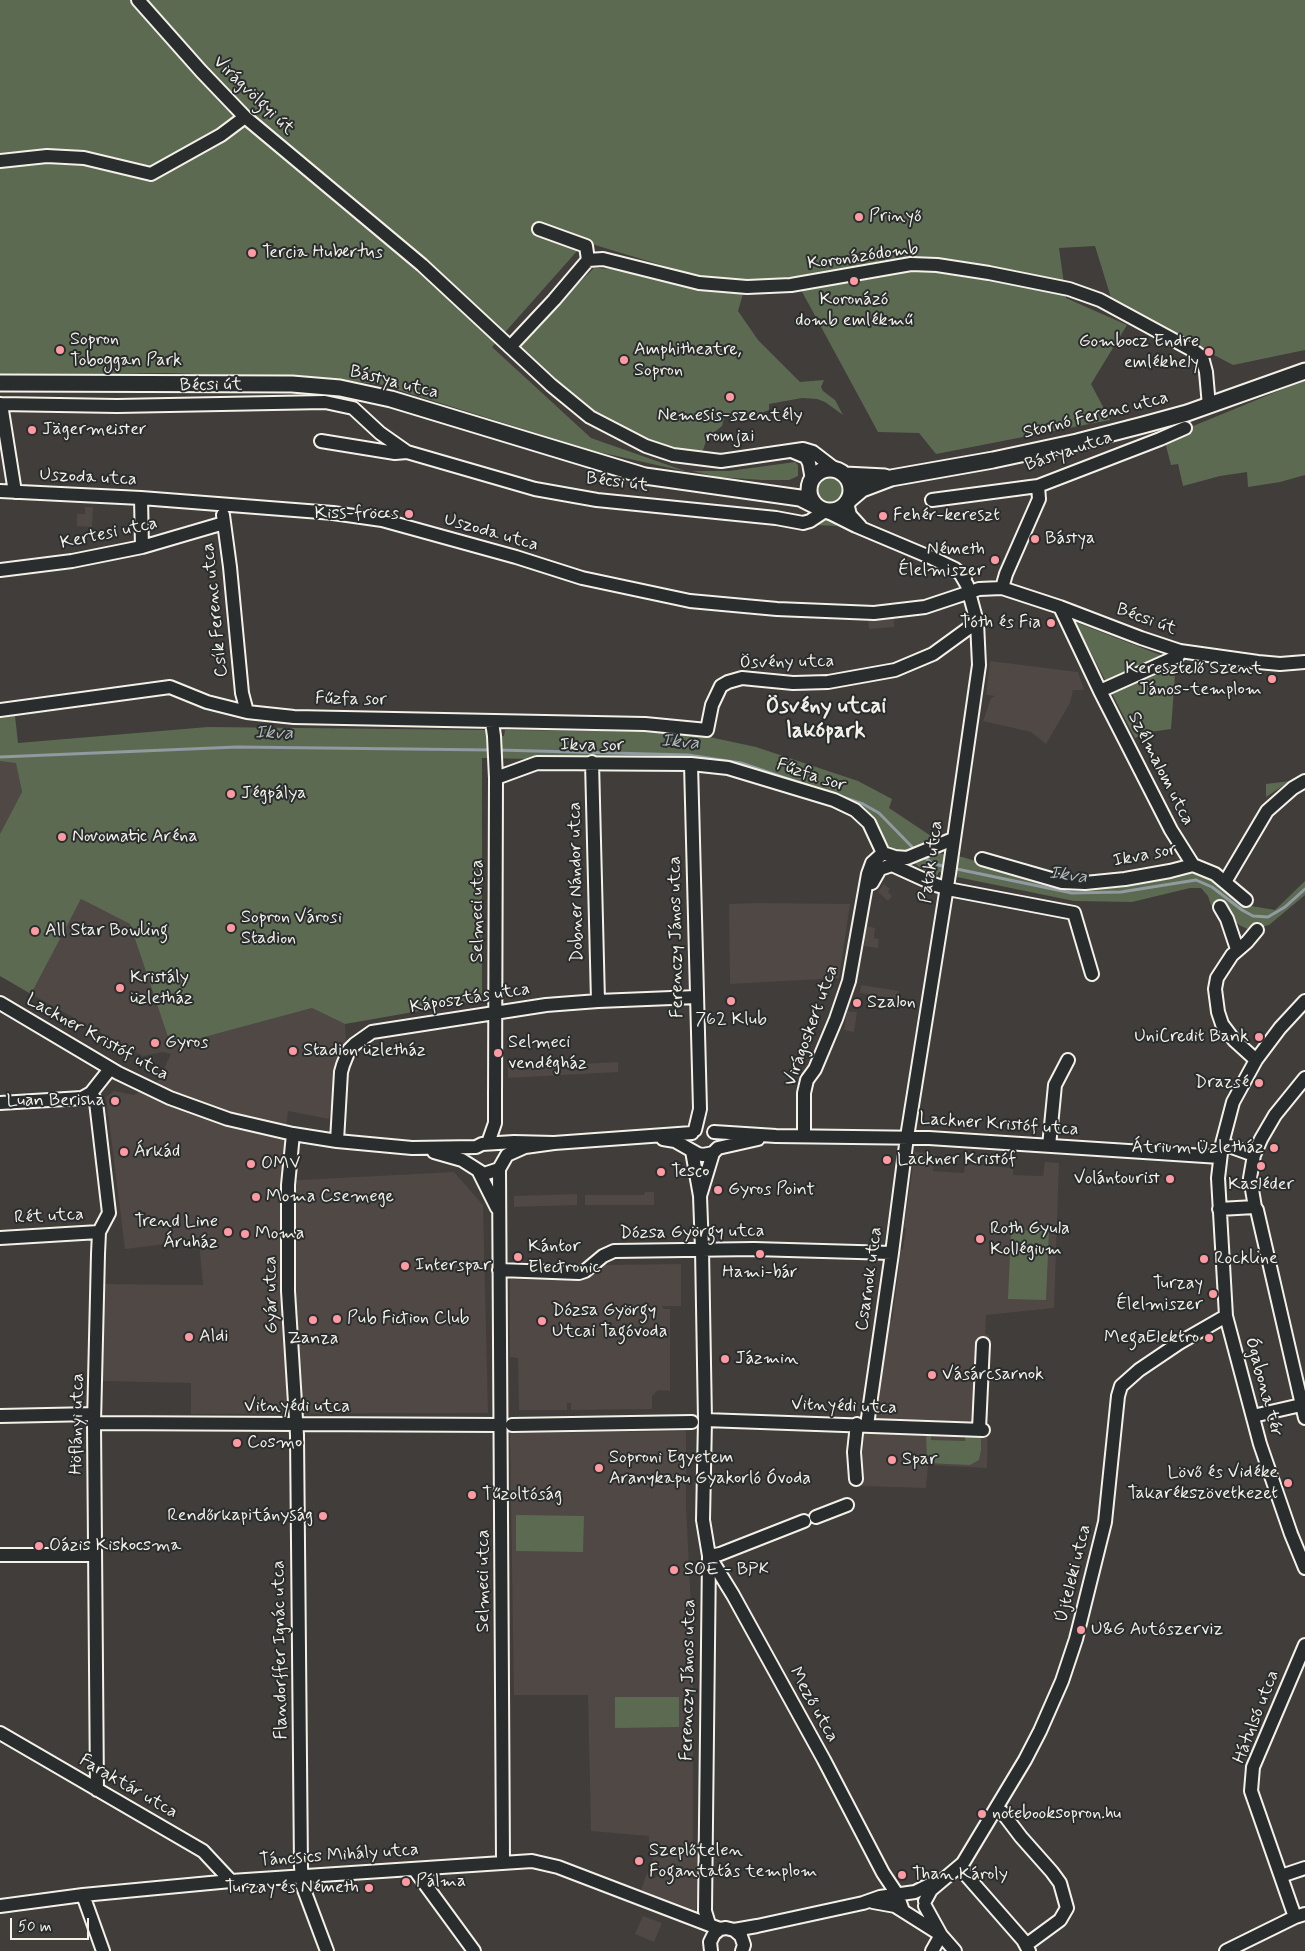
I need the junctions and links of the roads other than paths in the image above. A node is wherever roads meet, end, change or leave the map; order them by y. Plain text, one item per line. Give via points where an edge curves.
1 (138, 0) edge
2 (245, 117) junction
3 (0, 161) edge
4 (539, 229) dead end
5 (588, 260) junction
6 (510, 347) junction
7 (1305, 371) edge
8 (0, 383) edge
9 (0, 404) edge
10 (1208, 406) junction
11 (1185, 428) dead end
12 (321, 441) dead end
13 (406, 452) junction
14 (779, 452) junction
15 (842, 473) junction
16 (891, 478) junction
17 (811, 482) junction
18 (1038, 486) junction
19 (0, 491) edge
20 (15, 492) junction
21 (768, 494) junction
22 (141, 498) junction
23 (849, 500) junction
24 (932, 500) dead end
25 (221, 505) junction
26 (822, 509) junction
27 (224, 523) junction
28 (864, 529) junction
29 (142, 547) junction
30 (0, 570) edge
31 (1002, 588) junction
32 (974, 591) junction
33 (1060, 607) junction
34 (977, 622) junction
35 (1180, 651) junction
36 (1305, 662) edge
37 (1100, 691) junction
38 (0, 710) edge
39 (247, 712) junction
40 (492, 722) junction
41 (707, 730) joint
42 (592, 762) junction
43 (691, 764) junction
44 (496, 778) junction
45 (1305, 781) edge
46 (953, 839) junction
47 (884, 853) junction
48 (982, 859) dead end
49 (1193, 865) junction
50 (1225, 882) junction
51 (946, 888) junction
52 (864, 898) junction
53 (1246, 900) dead end
54 (1220, 906) dead end
55 (1258, 930) dead end
56 (1237, 949) junction
57 (1092, 974) dead end
58 (696, 998) junction
59 (598, 1001) junction
60 (1305, 1001) edge
61 (0, 1003) edge
62 (495, 1012) junction
63 (1068, 1060) dead end
64 (1256, 1060) junction
65 (110, 1069) junction
66 (1305, 1078) edge
67 (91, 1093) junction
68 (0, 1103) edge
69 (700, 1109) junction
70 (693, 1131) junction
71 (712, 1131) junction
72 (293, 1134) junction
73 (776, 1136) junction
74 (804, 1136) junction
75 (907, 1137) junction
76 (640, 1138) junction
77 (337, 1141) junction
78 (554, 1143) junction
79 (488, 1144) junction
80 (1049, 1146) junction
81 (1230, 1146) dead end
82 (412, 1148) junction
83 (691, 1149) junction
84 (716, 1150) junction
85 (1254, 1155) junction
86 (1220, 1158) junction
87 (500, 1164) junction
88 (475, 1169) junction
89 (700, 1196) junction
90 (1255, 1207) junction
91 (1219, 1208) junction
92 (498, 1211) junction
93 (99, 1232) junction
94 (0, 1238) edge
95 (702, 1249) junction
96 (892, 1252) junction
97 (499, 1270) junction
98 (1226, 1316) junction
99 (983, 1344) dead end
100 (1301, 1405) junction
101 (0, 1416) edge
102 (1253, 1416) junction
103 (1305, 1418) edge
104 (94, 1419) junction
105 (698, 1421) junction
106 (296, 1424) junction
107 (506, 1425) junction
108 (862, 1425) junction
109 (856, 1479) dead end
110 (847, 1506) dead end
111 (0, 1555) edge
112 (95, 1555) junction
113 (709, 1556) junction
114 (1305, 1568) edge
115 (1305, 1645) edge
116 (0, 1733) edge
117 (97, 1790) junction
118 (996, 1809) junction
119 (503, 1862) junction
120 (958, 1867) junction
121 (1305, 1868) edge
122 (414, 1869) junction
123 (883, 1873) junction
124 (302, 1876) junction
125 (1281, 1876) junction
126 (231, 1881) junction
127 (83, 1895) junction
128 (880, 1897) junction
129 (906, 1902) junction
130 (863, 1903) junction
131 (925, 1903) junction
132 (0, 1906) edge
133 (673, 1911) junction
134 (1300, 1915) edge
135 (773, 1922) junction
136 (715, 1926) junction
137 (734, 1930) junction
138 (942, 1935) junction
139 (710, 1946) edge
140 (743, 1948) edge
141 (1028, 1948) edge
142 (103, 1951) edge
143 (327, 1951) edge
144 (474, 1951) edge
145 (932, 1951) edge
146 (955, 1951) edge
147 (1226, 1951) edge

1 - 2 street, Virágvölgyi út
2 - 3 street via 221,135 151,174 84,158 47,156
2 - 6 street, Virágvölgyi út via 422,265
4 - 5 street via 586,246
5 - 6 street
5 - 10 street, Koronázódomb via 603,259 699,283 747,287 791,285 911,264 989,272 1046,284 1100,300 1194,351 1202,358 1206,372
6 - 14 street, Virágvölgyi út via 590,417 646,446 673,455 721,461
7 - 10 main road, Stornó Ferenc utca
8 - 21 main road, Bástya utca via 292,384 340,388 400,402 645,476
9 - 13 street, Bécsi út via 117,406 325,402 353,408
9 - 20 street
10 - 16 main road, Stornó Ferenc utca via 1077,442
11 - 18 street, Bástya utca
12 - 13 street, Bécsi út
13 - 26 street, Bécsi út via 535,489 598,500 803,523 816,518
14 - 15 street via 808,450
14 - 17 street via 799,453 806,457
15 - 16 main road, Stornó Ferenc utca
15 - 17 main road via 824,470
15 - 23 main road via 851,485
16 - 23 main road, Stornó Ferenc utca via 862,488
17 - 21 main road, Bástya utca
17 - 26 main road via 810,496
18 - 24 street, Bástya utca
18 - 31 street via 1039,499
19 - 20 street, Uszoda utca
20 - 22 street, Uszoda utca
21 - 26 main road, Bástya utca via 800,498
22 - 25 street, Uszoda utca
22 - 29 street
23 - 26 main road via 840,509
23 - 28 street via 850,515
25 - 27 street, Csík Ferenc utca
25 - 32 street, Uszoda utca via 382,520 582,578 690,601 874,613 924,607
26 - 28 street
27 - 29 street, Kertesi utca
27 - 39 street, Csík Ferenc utca via 242,693
28 - 32 street via 960,572
29 - 30 street, Kertesi utca via 72,561
31 - 32 street, Bécsi út
31 - 33 street, Bécsi út
32 - 34 street, Patak utca
33 - 35 street, Bécsi út
33 - 37 street, Szélmalom utca
34 - 41 street, Ösvény utca via 933,654 895,670 828,682 792,683 742,678 721,686 710,711
34 - 46 street, Patak utca via 978,664
35 - 36 street, Bécsi út via 1280,664
35 - 37 street via 1178,656
37 - 49 street, Szélmalom utca
38 - 39 street, Fűzfa sor via 170,687 207,702
39 - 40 street, Fűzfa sor via 294,717
40 - 41 street, Fűzfa sor via 645,724
40 - 44 street, Selmeci utca
42 - 43 street, Ikva sor
42 - 44 street, Ikva sor via 537,763
42 - 59 street, Dobner Nándor utca
43 - 47 street, Fűzfa sor via 728,768 834,800 855,810 869,823
43 - 58 street, Ferenczy János utca
44 - 62 street, Selmeci utca
45 - 50 street via 1268,811
46 - 47 street via 907,858
46 - 51 street, Patak utca
47 - 52 street, Virágoskert utca via 872,863
48 - 49 street, Ikva sor via 1062,882 1085,883
49 - 50 street, Ikva sor
50 - 53 street, Ikva sor
51 - 52 street, Virágoskert utca via 892,865 878,870
51 - 57 street via 1074,913
51 - 75 street, Patak utca
52 - 74 street, Virágoskert utca via 850,981 815,1069 807,1080
54 - 56 street
55 - 56 street
56 - 64 street via 1217,978 1215,999 1222,1024
58 - 59 street, Káposztás utca
58 - 69 street, Ferenczy János utca
59 - 62 street, Káposztás utca
60 - 64 street, Ógabona tér
61 - 65 street, Lackner Kristóf utca
62 - 77 street, Káposztás utca via 372,1032 359,1040 350,1050 341,1072
62 - 79 street, Selmeci utca via 495,1123
63 - 80 street via 1055,1086
64 - 86 street, Ógabona tér via 1233,1102
65 - 67 street
65 - 72 street, Lackner Kristóf utca via 205,1112
66 - 85 street via 1275,1115
67 - 68 street via 82,1098
67 - 93 street, Höflányi utca via 96,1102 109,1213
69 - 70 street, Ferenczy János utca
69 - 71 street, Ferenczy János utca via 703,1121
70 - 71 street, Lackner Kristóf utca via 704,1127
70 - 76 street, Lackner Kristóf utca
70 - 83 street via 689,1138
71 - 73 street, Lackner Kristóf utca
71 - 84 street via 718,1137
72 - 77 street, Lackner Kristóf utca
72 - 106 street, Gyár utca via 288,1199 288,1281
73 - 74 street, Lackner Kristóf utca
73 - 84 street, Lackner Kristóf utca
74 - 75 street, Lackner Kristóf utca
75 - 80 street, Lackner Kristóf utca
75 - 96 street, Csarnok utca
76 - 78 street, Lackner Kristóf utca
76 - 83 street, Lackner Kristóf utca via 675,1141
77 - 82 street, Lackner Kristóf utca
78 - 79 street, Lackner Kristóf utca
78 - 87 street, Lackner Kristóf utca via 517,1149
79 - 82 street, Lackner Kristóf utca
79 - 87 street via 496,1149
79 - 88 street via 471,1153
80 - 86 street, Lackner Kristóf utca
81 - 85 street
82 - 88 street, Lackner Kristóf utca via 452,1156
83 - 84 street, Lackner Kristóf utca via 703,1155
83 - 89 street, Ferenczy János utca
84 - 89 street, Ferenczy János utca
85 - 90 street via 1250,1178
86 - 91 street, Ógabona tér
87 - 88 street via 488,1173
87 - 92 street, Selmeci utca
88 - 92 street, Selmeci utca
89 - 95 street, Ferenczy János utca
90 - 91 street
90 - 100 street
91 - 98 street, Ógabona tér
92 - 97 street, Selmeci utca
93 - 94 street, Rét utca
93 - 104 street, Höflányi utca
95 - 96 street, Dózsa György utca
95 - 97 street, Dózsa György utca via 614,1251 579,1273
95 - 105 street, Ferenczy János utca
96 - 108 street, Csarnok utca
97 - 107 street, Selmeci utca
98 - 102 street, Ógabona tér
98 - 118 street, Újteleki utca via 1150,1363 1124,1382 1120,1390 1105,1522 1076,1640 1040,1731
99 - 108 street, Vitnyédi utca via 981,1430
100 - 102 street
100 - 103 street
101 - 104 street, Vitnyédi utca
102 - 114 street, Ógabona tér via 1273,1484
104 - 106 street, Vitnyédi utca
104 - 112 street, Höflányi utca
105 - 107 street, Vitnyédi utca
105 - 108 street, Vitnyédi utca
105 - 113 street, Ferenczy János utca via 703,1520
106 - 107 street, Vitnyédi utca
106 - 124 street, Flandorffer Ignác utca
107 - 119 street, Selmeci utca
108 - 109 street, Csarnok utca via 854,1452
110 - 113 street
111 - 112 street
112 - 117 street, Höflányi utca
113 - 123 street, Mező utca via 824,1760
113 - 136 street, Ferenczy János utca via 705,1911
115 - 125 street, Hátulsó utca via 1253,1767 1251,1791
116 - 117 street, Faraktár utca
117 - 126 street, Faraktár utca via 204,1851
118 - 120 street, Újteleki utca
118 - 141 street via 1002,1812 1060,1883 1068,1908 1060,1920
119 - 122 street, Táncsics Mihály utca
119 - 133 street, Táncsics Mihály utca via 532,1861 558,1867
120 - 129 street, Újteleki utca
120 - 131 street, Újteleki utca via 931,1890
120 - 141 street
121 - 125 street
122 - 124 street, Táncsics Mihály utca
122 - 144 street
123 - 128 street via 885,1882
123 - 129 street, Mező utca
124 - 126 street, Táncsics Mihály utca
124 - 143 street, Flandorffer Ignác utca via 303,1887
125 - 134 street, Hátulsó utca
126 - 127 street, Táncsics Mihály utca
127 - 132 street, Táncsics Mihály utca
127 - 142 street
128 - 129 street
128 - 130 street
129 - 130 street via 895,1906
129 - 131 street via 921,1895
129 - 131 street, Újteleki utca via 921,1913
129 - 138 street
130 - 135 street, Táncsics Mihály utca
131 - 138 street
133 - 136 street, Táncsics Mihály utca
133 - 139 street, Táncsics Mihály utca via 700,1930
134 - 147 street
135 - 137 street, Táncsics Mihály utca
135 - 140 street
136 - 137 street, Táncsics Mihály utca
136 - 139 street
137 - 140 street via 742,1936
138 - 145 street
138 - 146 street

